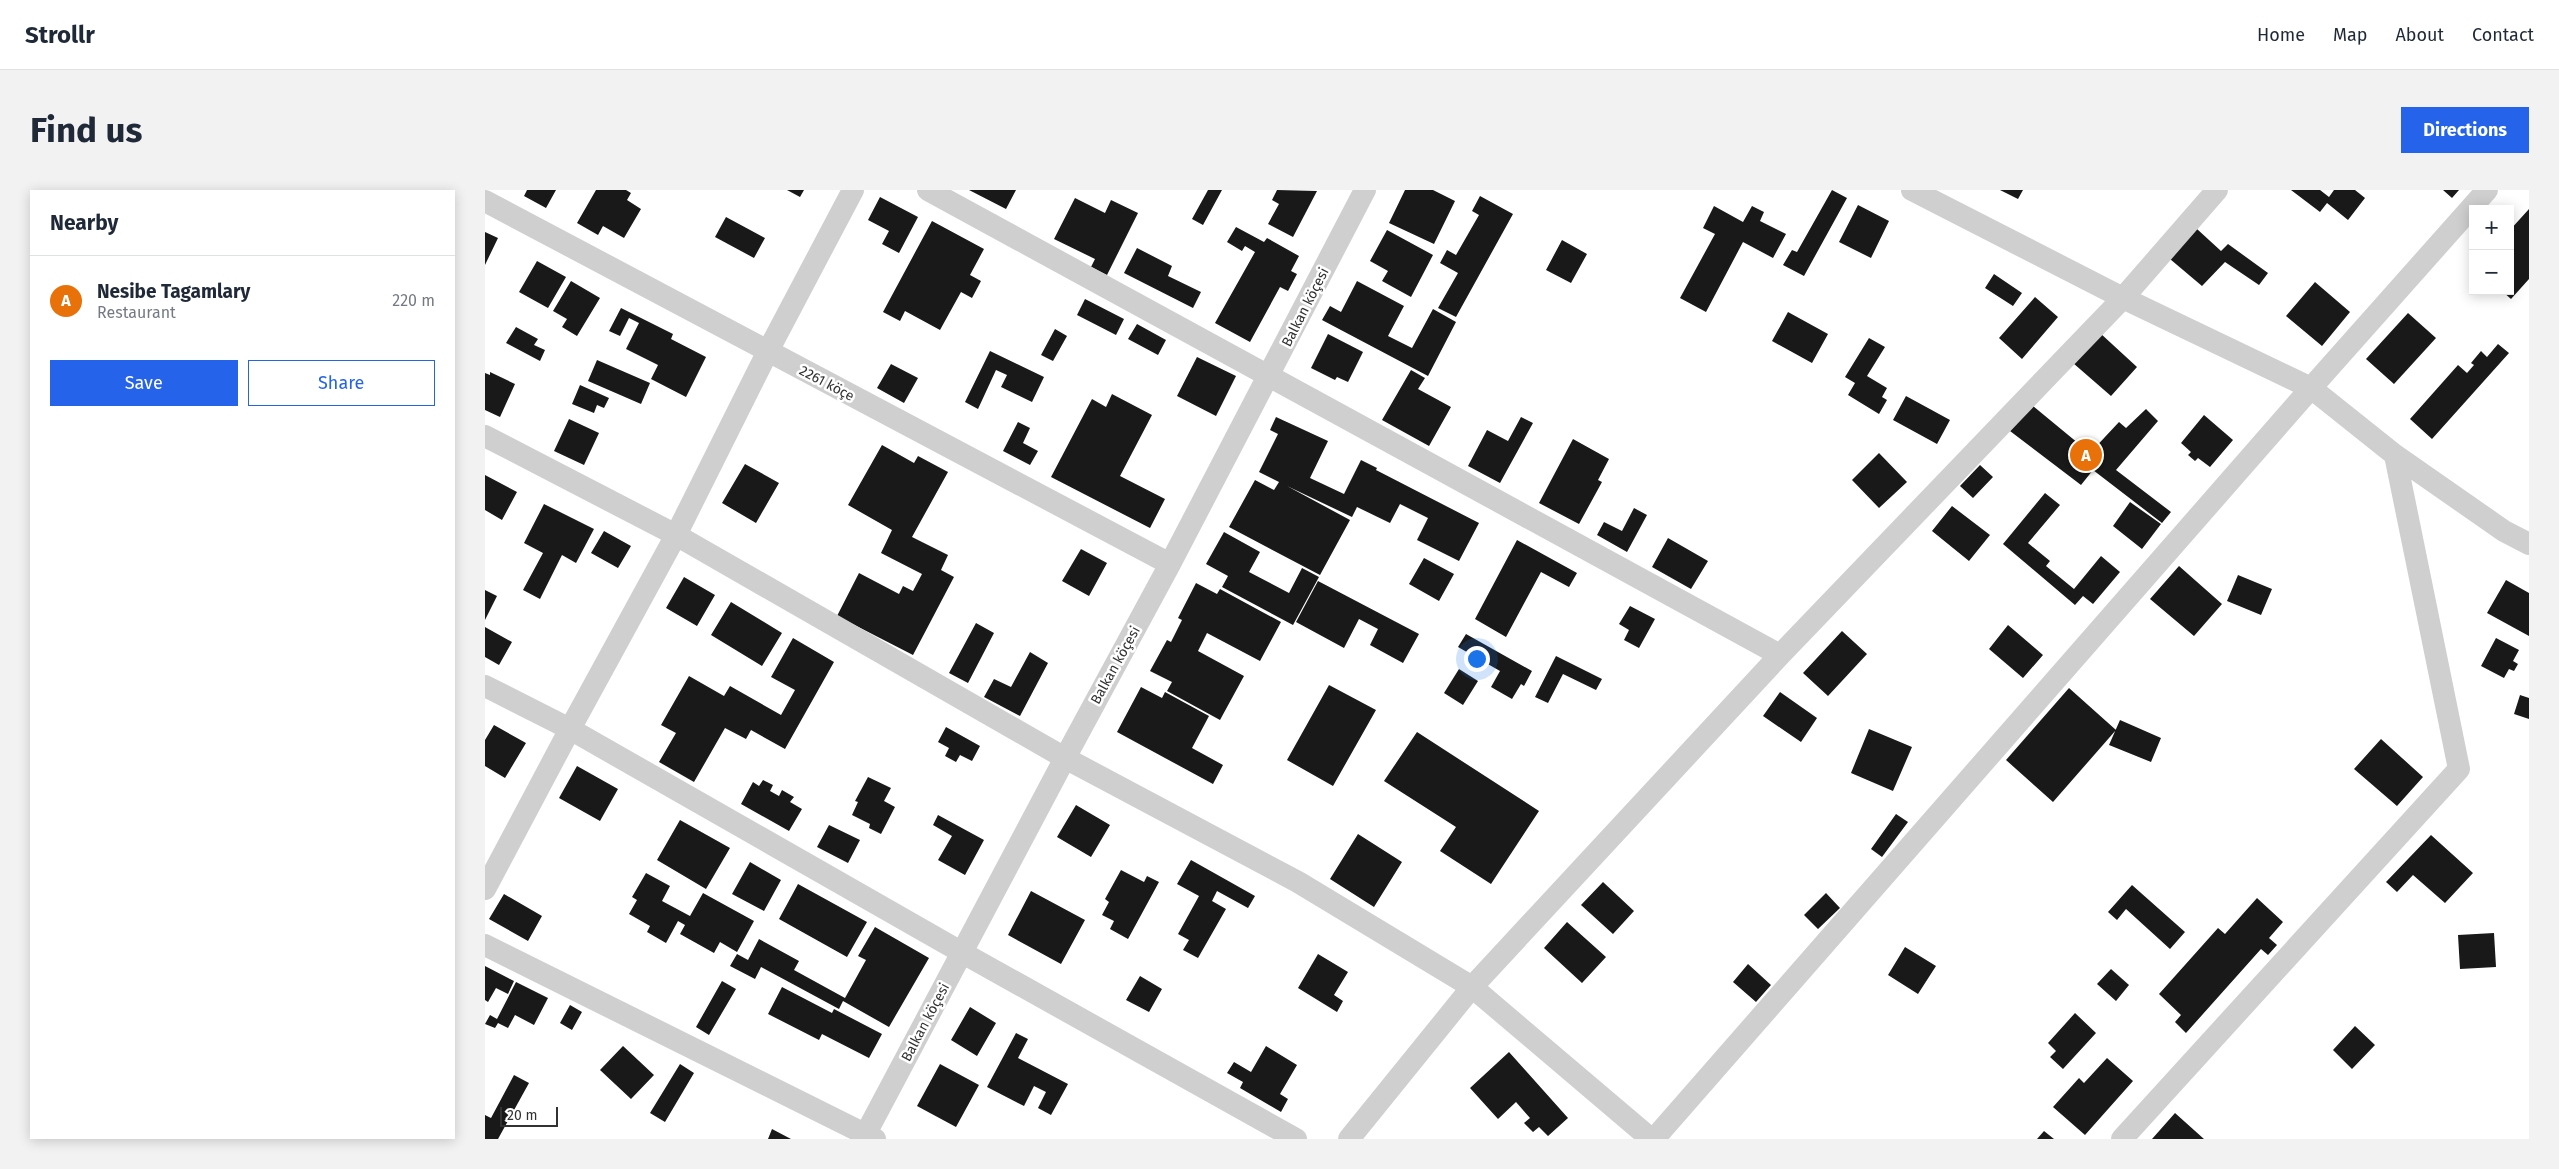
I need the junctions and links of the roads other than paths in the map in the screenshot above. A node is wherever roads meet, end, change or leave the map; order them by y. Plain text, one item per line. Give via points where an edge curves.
1 (853, 190) edge
2 (928, 190) edge
3 (1365, 190) edge
4 (1912, 190) edge
5 (2217, 190) edge
6 (2487, 190) edge
7 (485, 200) edge
8 (2123, 298) junction
9 (768, 351) junction
10 (1269, 376) junction
11 (2311, 388) junction
12 (485, 436) edge
13 (2395, 455) junction
14 (676, 535) junction
15 (2529, 544) edge
16 (1170, 564) junction
17 (1780, 656) junction
18 (485, 686) edge
19 (570, 728) junction
20 (1065, 758) junction
21 (485, 889) edge
22 (485, 945) edge
23 (961, 952) junction
24 (1472, 987) junction
25 (868, 1137) edge
26 (1296, 1139) edge
27 (1349, 1139) edge
28 (1652, 1139) edge
29 (2122, 1139) edge

1 - 9 street
2 - 10 street
3 - 10 street, Balkan köçesi
4 - 8 street
5 - 8 street
6 - 11 street
7 - 9 street, 2261 köçe
8 - 11 street
8 - 17 street
9 - 14 street
9 - 16 street, 2261 köçe
10 - 16 street, Balkan köçesi
10 - 17 street
11 - 13 street
11 - 28 street
12 - 14 street
13 - 15 street via 2504,531
13 - 29 street via 2459,769
14 - 19 street
14 - 20 street
16 - 20 street, Balkan köçesi
17 - 24 street
18 - 19 street
19 - 21 street
19 - 23 street
20 - 23 street, Balkan köçesi
20 - 24 street via 1298,882
22 - 25 street
23 - 25 street, Balkan köçesi
23 - 26 street
24 - 27 street
24 - 28 street

